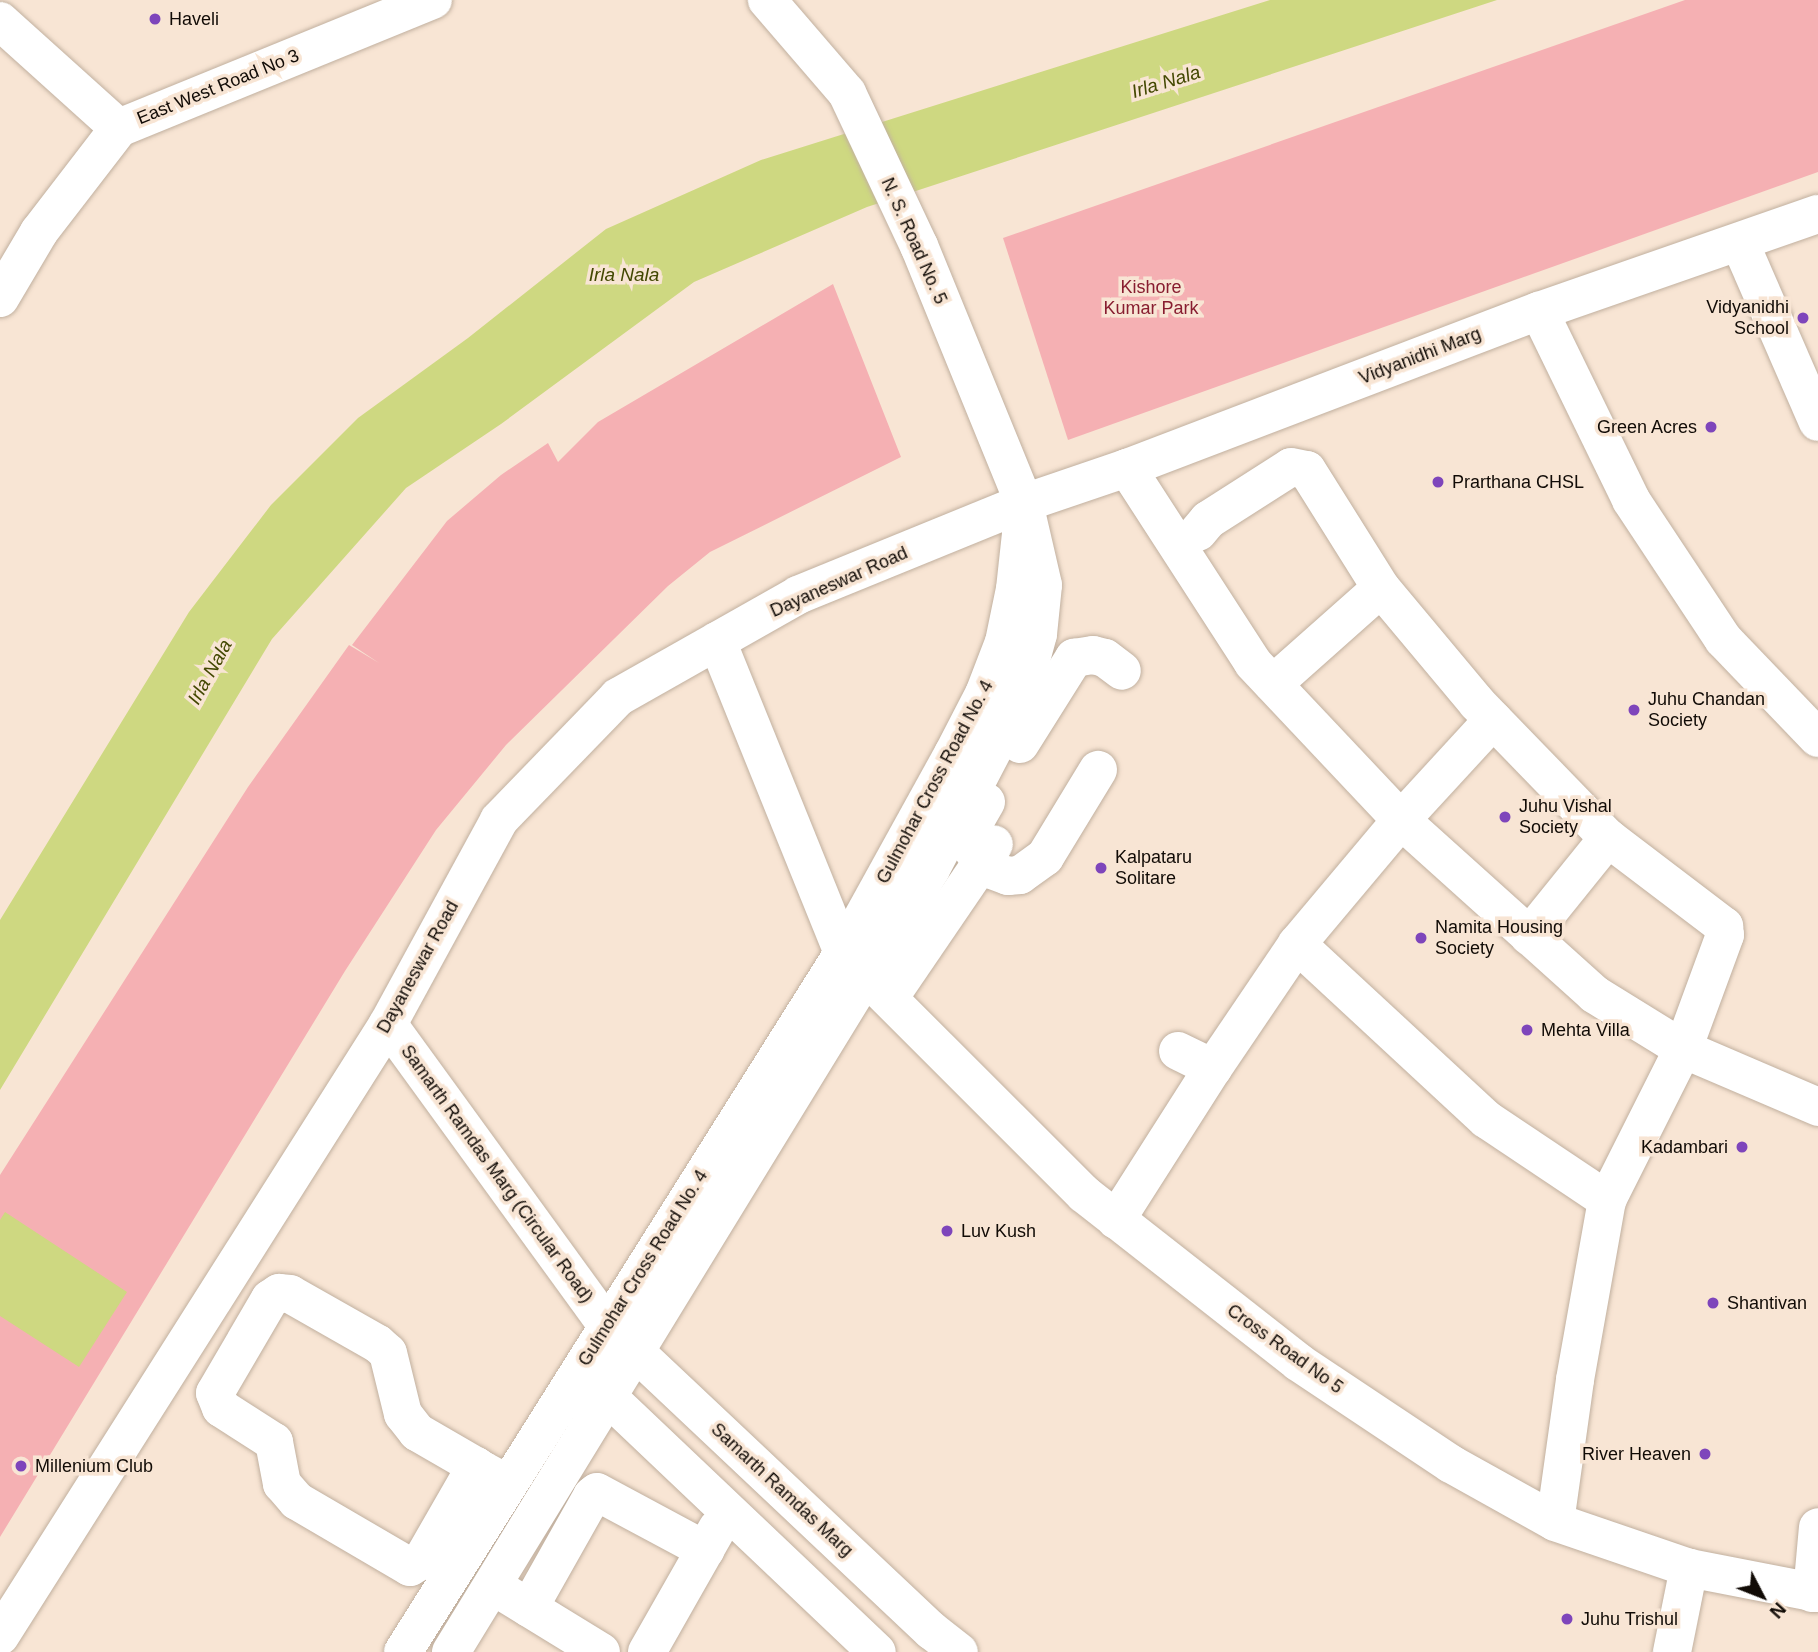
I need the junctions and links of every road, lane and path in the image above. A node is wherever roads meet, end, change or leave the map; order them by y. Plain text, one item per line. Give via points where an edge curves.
1 (433, 0) edge
2 (767, 0) edge
3 (0, 21) edge
4 (119, 128) junction
5 (1818, 214) edge
6 (1740, 243) junction
7 (0, 298) edge
8 (1539, 311) junction
9 (1818, 422) edge
10 (1127, 468) junction
11 (1024, 503) junction
12 (1198, 532) dead end
13 (1384, 592) junction
14 (718, 641) junction
15 (1054, 650) junction
16 (1122, 671) dead end
17 (1283, 706) junction
18 (1493, 720) junction
19 (1818, 738) edge
20 (1098, 770) dead end
21 (1401, 820) junction
22 (1608, 838) junction
23 (988, 853) junction
24 (1529, 936) junction
25 (1297, 944) junction
26 (867, 976) junction
27 (388, 1024) junction
28 (1683, 1049) junction
29 (1178, 1051) dead end
30 (1213, 1068) junction
31 (1818, 1107) edge
32 (1607, 1200) junction
33 (1116, 1220) junction
34 (607, 1325) junction
35 (635, 1352) junction
36 (579, 1369) junction
37 (607, 1396) junction
38 (755, 1465) junction
39 (492, 1475) junction
40 (727, 1510) junction
41 (1555, 1522) junction
42 (1818, 1527) edge
43 (705, 1550) junction
44 (1689, 1568) junction
45 (492, 1585) junction
46 (1815, 1593) edge
47 (529, 1608) junction
48 (0, 1636) edge
49 (937, 1645) edge
50 (403, 1652) edge
51 (451, 1652) edge
52 (601, 1652) edge
53 (647, 1652) edge
54 (877, 1652) edge
55 (1672, 1652) edge

1 - 4 street, East West Road No 3
2 - 11 street, N. S. Road No. 5 via 847,93 919,246
3 - 4 street
4 - 7 street, East West Road No 3 via 39,232
5 - 6 street, Vidyanidhi Marg
6 - 8 street, Vidyanidhi Marg
6 - 9 street
8 - 10 street, Vidyanidhi Marg
8 - 19 street via 1631,500 1723,639
10 - 11 street, Vidyanidhi Marg
10 - 17 street
11 - 14 street, Dayaneswar Road via 798,595
11 - 15 street, Gulmohar Cross Road No. 4
11 - 26 street, Gulmohar Cross Road No. 4 via 1004,642
12 - 13 street via 1219,513 1291,467 1300,467 1313,477
13 - 17 street
13 - 18 street
14 - 26 street
14 - 27 street, Dayaneswar Road via 618,697 499,820
15 - 16 street via 1105,658
15 - 23 street via 971,828 968,839
15 - 26 street, Gulmohar Cross Road No. 4 via 1025,682 931,869
17 - 21 street
18 - 21 street
18 - 22 street
20 - 23 street via 1045,857 1034,866 1009,876 992,870
21 - 24 street
21 - 25 street
22 - 24 street
22 - 28 street via 1726,931
23 - 26 street
24 - 28 street via 1594,994
25 - 30 street
25 - 32 street via 1486,1119
26 - 33 street, Cross Road No 5 via 1084,1194
26 - 34 street, Gulmohar Cross Road No. 4
26 - 35 street, Gulmohar Cross Road No. 4
27 - 34 street, Samarth Ramdas Marg (Circular Road)
27 - 48 street, Dayaneswar Road
28 - 31 street
28 - 32 street
29 - 30 street
30 - 33 street
32 - 41 street
33 - 41 street, Cross Road No 5 via 1298,1362 1451,1464
34 - 35 street, Samarth Ramdas Marg
34 - 36 street, Gulmohar Cross Road No. 4
35 - 37 street, Gulmohar Cross Road No. 4
35 - 38 street, Samarth Ramdas Marg
36 - 37 street
36 - 39 street, Gulmohar Cross Road No. 4
37 - 40 street
37 - 45 street, Gulmohar Cross Road No. 4
38 - 40 street
38 - 49 street, Samarth Ramdas Marg
39 - 39 street via 408,1424 388,1353 290,1294 279,1293 270,1299 215,1392 217,1405 274,1442 282,1484 297,1501 410,1567 422,1560
39 - 50 street, Gulmohar Cross Road No. 4
40 - 43 street
40 - 54 street
41 - 44 street, Cross Road No 5
42 - 46 street
43 - 47 street via 597,1492
43 - 53 street
44 - 46 street, Cross Road No 5
44 - 55 street
45 - 47 street
45 - 51 street, Gulmohar Cross Road No. 4
47 - 52 street

